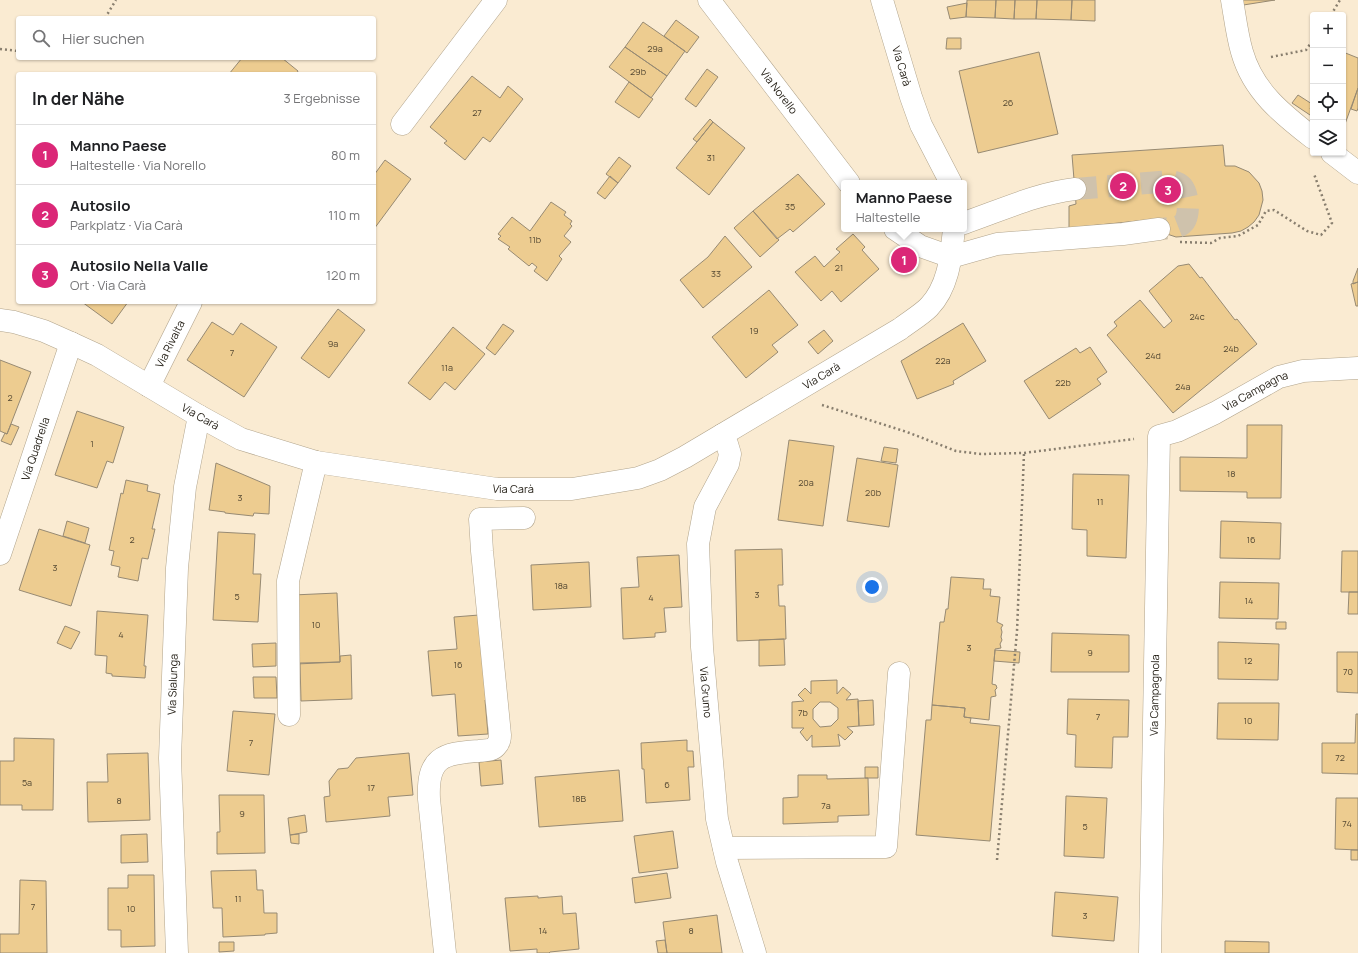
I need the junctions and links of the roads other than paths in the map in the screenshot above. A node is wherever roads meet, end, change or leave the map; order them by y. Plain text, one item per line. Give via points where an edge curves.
1 (496, 0) edge
2 (709, 0) edge
3 (882, 0) edge
4 (1232, 0) edge
5 (402, 124) dead end
6 (1310, 136) edge
7 (1336, 156) edge
8 (1358, 173) edge
9 (847, 180) edge
10 (950, 180) edge
11 (1075, 189) tunnel mouth
12 (967, 222) edge
13 (1159, 229) tunnel mouth
14 (899, 232) edge
15 (954, 232) edge
16 (951, 256) junction
17 (190, 304) edge
18 (0, 320) edge
19 (71, 343) junction
20 (1358, 368) edge
21 (149, 386) junction
22 (199, 416) junction
23 (722, 435) junction
24 (1159, 436) joint
25 (316, 462) junction
26 (524, 518) dead end
27 (0, 554) edge
28 (899, 674) dead end
29 (289, 715) dead end
30 (724, 848) junction
31 (177, 953) edge
32 (445, 953) edge
33 (755, 953) edge
34 (1150, 953) edge

1 - 5 street
2 - 9 street, Via Norello
3 - 10 street, Via Carà via 911,97
4 - 6 street via 1249,73 1270,102
7 - 8 street
11 - 12 street via 1060,190
13 - 16 street via 997,244
14 - 16 street via 920,246
15 - 16 street, Via Carà
16 - 23 street, Via Carà via 940,293 929,307 900,329
17 - 21 street, Via Rivalta
18 - 19 street, Via Carà via 29,326
19 - 21 street, Via Carà via 97,355
19 - 27 street, Via Quadrella
20 - 24 street, Via Campagna via 1303,371 1279,377 1215,414 1178,431
21 - 22 street, Via Carà
22 - 25 street, Via Carà via 242,439
22 - 31 street, Via Sialunga via 185,487 177,568 170,758
23 - 25 street, Via Carà via 653,473 572,489 497,489
23 - 30 street, Via Grumo via 730,454 728,464 705,507 698,544 702,647 717,818
24 - 34 street, Via Campagnola
25 - 29 street via 288,581
26 - 32 street via 480,519 499,742 496,747 489,750 460,752 441,759 434,766 428,785
28 - 30 street via 886,847
30 - 33 street, Via Grumo

